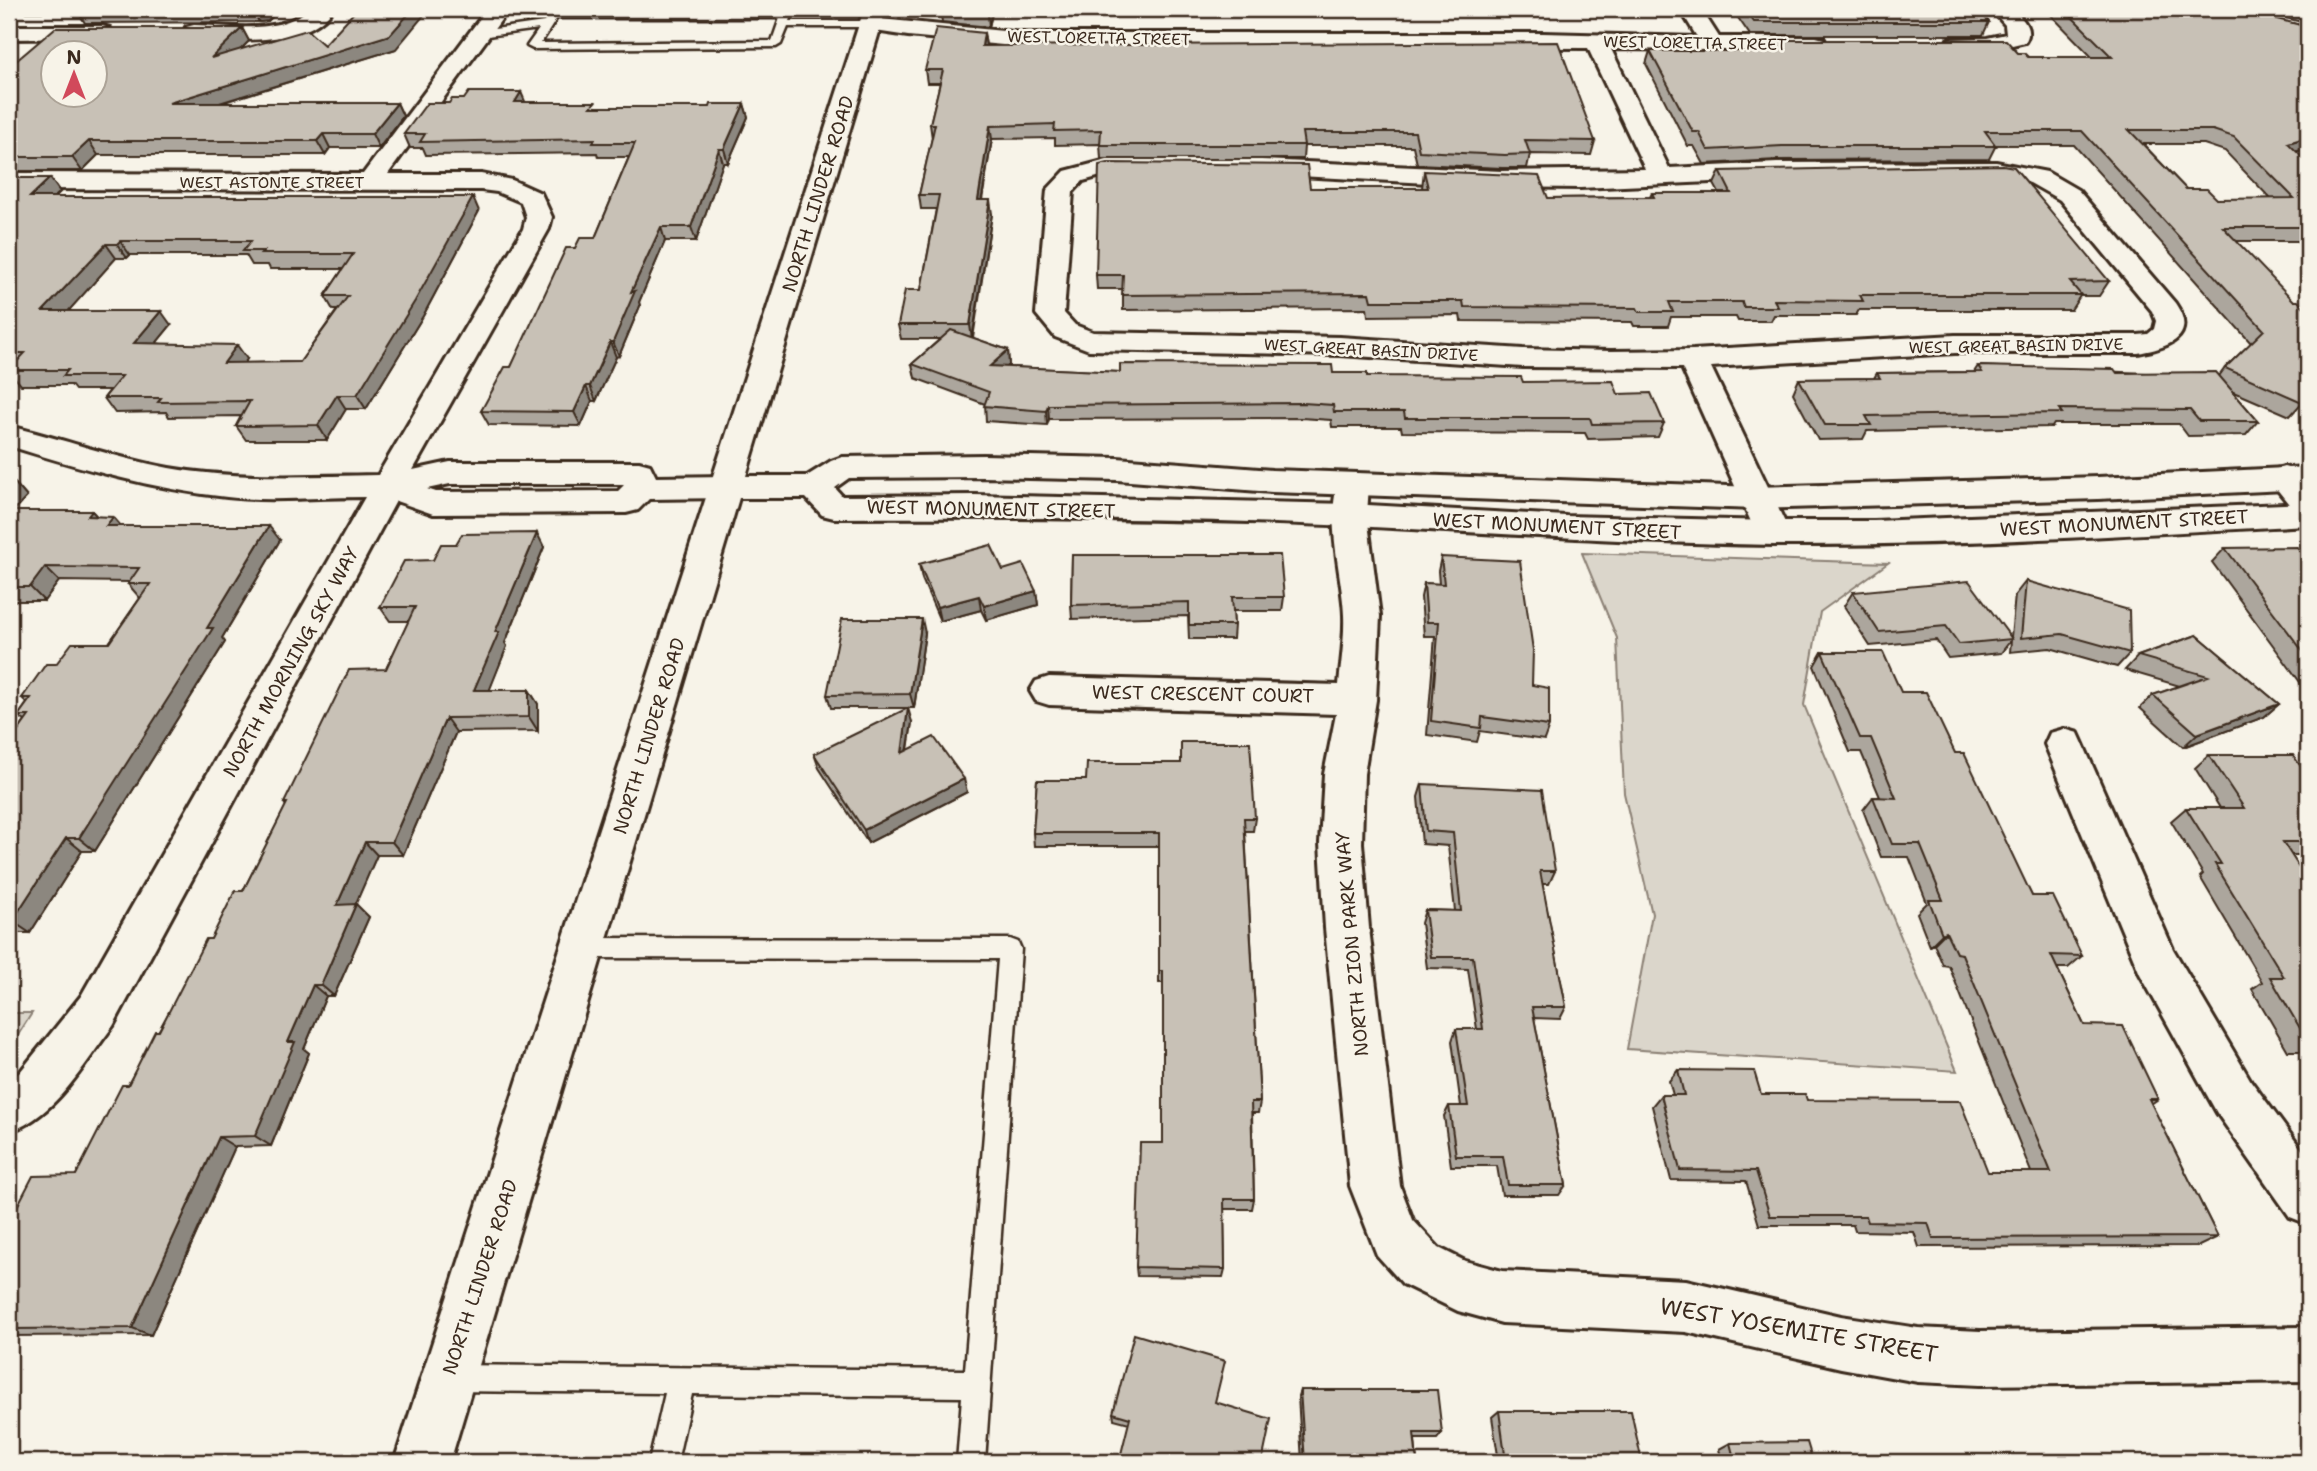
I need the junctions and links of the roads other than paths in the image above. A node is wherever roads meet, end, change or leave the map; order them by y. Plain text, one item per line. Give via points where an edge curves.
1 (322, 9) edge
2 (498, 9) edge
3 (1691, 9) edge
4 (2001, 9) edge
5 (553, 16) edge
6 (873, 17) edge
7 (1002, 17) dead end
8 (1499, 19) dead end
9 (784, 24) junction
10 (120, 33) edge
11 (175, 33) edge
12 (480, 34) junction
13 (13, 37) edge
14 (1589, 41) junction
15 (1711, 44) junction
16 (1836, 44) edge
17 (1934, 44) edge
18 (1661, 177) junction
19 (9, 181) edge
20 (370, 182) junction
21 (532, 198) joint
22 (1693, 359) junction
23 (9, 436) edge
24 (2296, 478) edge
25 (388, 486) junction
26 (727, 487) junction
27 (1756, 498) junction
28 (1352, 499) junction
29 (2308, 505) edge
30 (2308, 514) edge
31 (1773, 533) junction
32 (1049, 691) dead end
33 (1357, 699) junction
34 (2064, 744) dead end
35 (583, 948) junction
36 (9, 1109) edge
37 (2308, 1199) edge
38 (1421, 1266) joint
39 (2308, 1354) edge
40 (448, 1378) junction
41 (681, 1380) junction
42 (976, 1384) junction
43 (422, 1462) edge
44 (663, 1462) edge
45 (971, 1462) edge

1 - 11 street via 296,26 259,32
2 - 12 street
3 - 15 street
4 - 17 street via 2016,24 2017,37 2008,42
5 - 9 lane via 787,15
5 - 9 lane via 533,46 776,44
5 - 12 lane
6 - 7 street, WEST LORETTA STREET
6 - 9 lane
6 - 14 street, WEST LORETTA STREET via 917,33 956,32 1024,40
6 - 26 street, NORTH LINDER ROAD
8 - 14 street, WEST LORETTA STREET via 1536,24
10 - 13 street
12 - 20 street
14 - 15 street, WEST LORETTA STREET
14 - 18 street
15 - 16 street, WEST LORETTA STREET
18 - 22 street, WEST GREAT BASIN DRIVE via 1996,169 2038,177 2069,195 2165,309 2170,321 2168,332 2157,341 2138,344 1955,344
18 - 22 street, WEST GREAT BASIN DRIVE via 1502,179 1261,167 1107,167 1080,173 1060,190 1049,306 1054,322 1076,336 1102,342 1340,346 1523,358
19 - 20 street, WEST ASTONTE STREET
20 - 21 street, WEST ASTONTE STREET via 481,182 503,185
21 - 25 street, NORTH MORNING SKY WAY via 540,218 536,229
22 - 27 street
23 - 25 street via 115,467 230,487
24 - 27 street, WEST MONUMENT STREET
24 - 29 street
25 - 26 street, WEST MONUMENT STREET via 433,503 626,502 641,488
25 - 36 street, NORTH MORNING SKY WAY via 97,1012 37,1088
26 - 28 street, WEST MONUMENT STREET via 814,488 834,507
26 - 35 street, NORTH LINDER ROAD
27 - 28 street, WEST MONUMENT STREET
27 - 31 street
28 - 31 street, WEST MONUMENT STREET via 1566,528
28 - 33 street, NORTH ZION PARK WAY via 1362,616
30 - 31 street, WEST MONUMENT STREET via 1901,532
32 - 33 street, WEST CRESCENT COURT
33 - 38 street, NORTH ZION PARK WAY via 1344,774 1341,843 1373,1172 1395,1237
34 - 37 street via 2156,960 2234,1097
35 - 40 street, NORTH LINDER ROAD
35 - 42 lane via 1010,949
38 - 39 street, WEST YOSEMITE STREET via 1458,1285 1502,1297 1686,1307 1918,1355 1980,1359
40 - 41 lane
40 - 43 street, NORTH LINDER ROAD
41 - 42 lane
41 - 44 lane
42 - 45 lane

